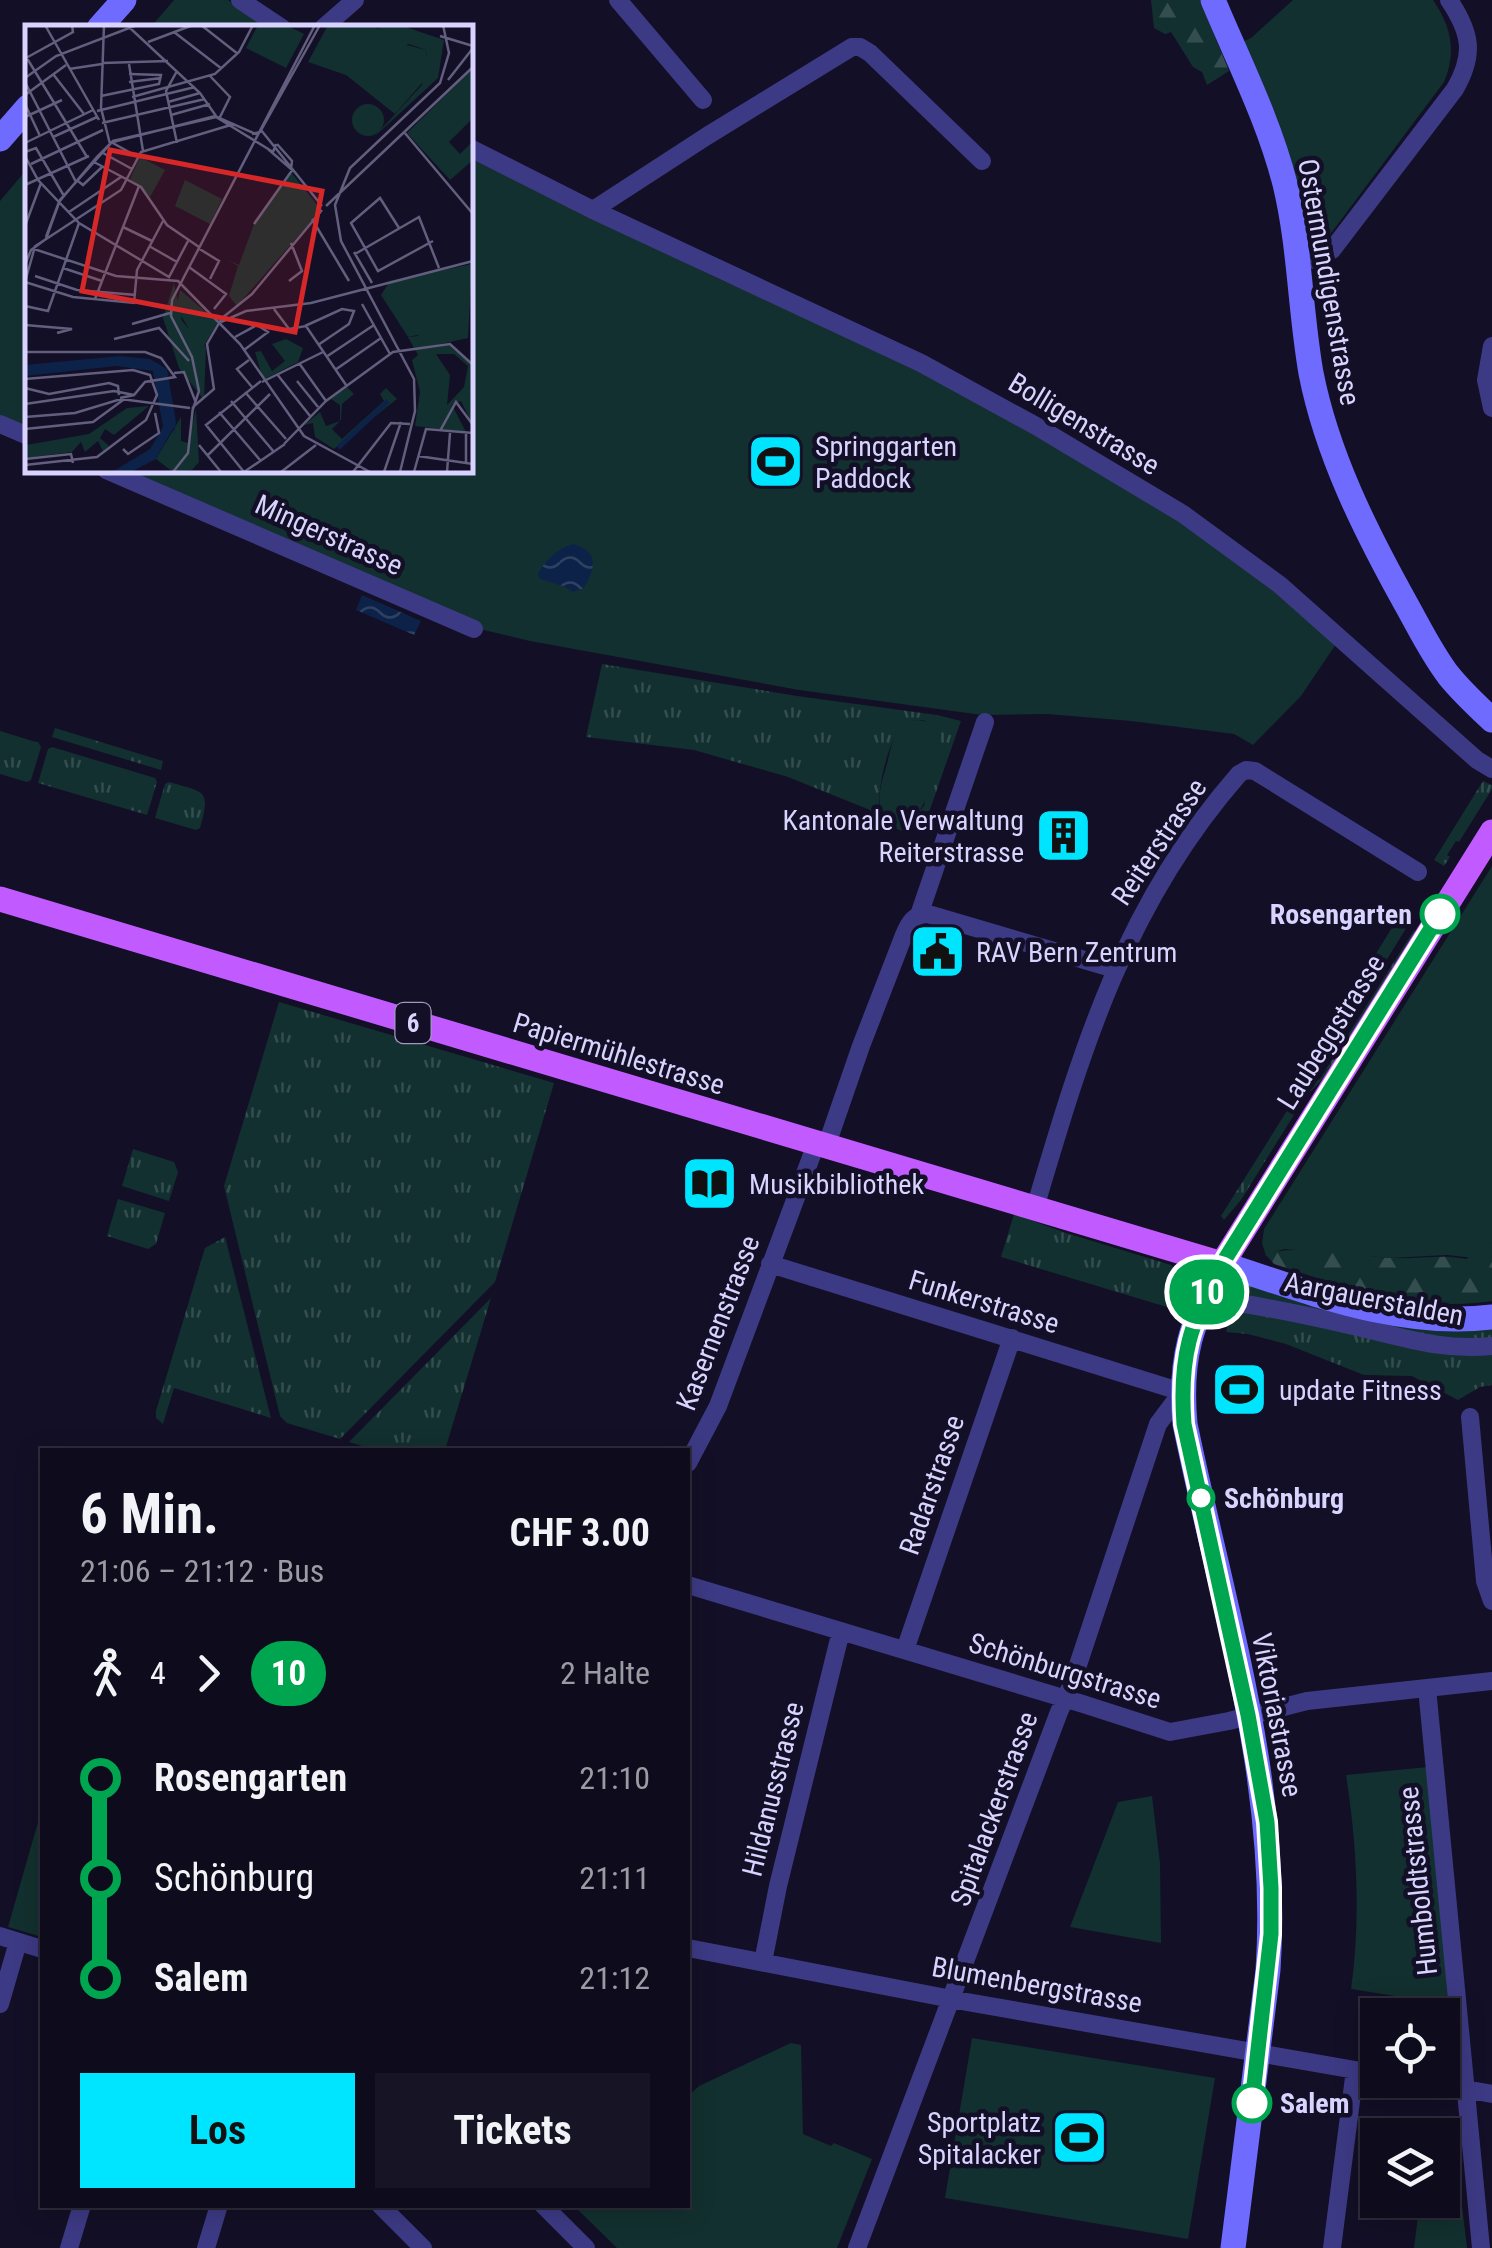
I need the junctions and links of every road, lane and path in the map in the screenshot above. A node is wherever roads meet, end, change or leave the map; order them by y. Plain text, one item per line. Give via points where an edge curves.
1 (124, 0) edge
2 (240, 0) edge
3 (355, 0) edge
4 (618, 0) edge
5 (1212, 0) edge
6 (1449, 0) edge
7 (103, 25) edge
8 (278, 25) edge
9 (326, 25) edge
10 (703, 100) dead end
11 (25, 111) edge
12 (0, 139) edge
13 (472, 149) edge
14 (982, 161) dead end
15 (593, 210) junction
16 (1297, 261) junction
17 (1492, 346) edge
18 (1492, 408) edge
19 (0, 424) edge
20 (25, 435) edge
21 (111, 472) edge
22 (474, 629) dead end
23 (1492, 720) edge
24 (985, 722) dead end
25 (1492, 769) edge
26 (1492, 832) edge
27 (1418, 872) dead end
28 (0, 899) edge
29 (920, 915) junction
30 (1115, 970) junction
31 (821, 1146) junction
32 (1035, 1208) junction
33 (770, 1264) junction
34 (1222, 1264) junction
35 (1246, 1304) dead end
36 (1492, 1318) edge
37 (1012, 1338) junction
38 (1492, 1346) edge
39 (1182, 1392) junction
40 (1470, 1416) dead end
41 (690, 1460) edge
42 (690, 1586) edge
43 (1492, 1601) edge
44 (841, 1631) junction
45 (905, 1650) junction
46 (1492, 1681) edge
47 (1426, 1688) junction
48 (1066, 1698) junction
49 (1248, 1715) junction
50 (9, 1939) edge
51 (40, 1948) edge
52 (690, 1948) edge
53 (763, 1962) junction
54 (952, 1999) junction
55 (0, 2004) edge
56 (1258, 2053) junction
57 (1355, 2070) junction
58 (1360, 2071) edge
59 (1460, 2088) edge
60 (1466, 2089) junction
61 (1492, 2094) edge
62 (81, 2208) edge
63 (218, 2208) edge
64 (383, 2208) edge
65 (546, 2208) edge
66 (69, 2248) edge
67 (206, 2248) edge
68 (423, 2248) edge
69 (586, 2248) edge
70 (858, 2248) edge
71 (1233, 2248) edge
72 (1332, 2248) edge
73 (1481, 2248) edge

1 - 7 main road
2 - 8 street
3 - 9 street
4 - 10 street
5 - 16 main road, Ostermundigenstrasse via 1278,160
6 - 16 street via 1468,47 1455,89 1332,250
11 - 12 main road
13 - 15 street, Bolligenstrasse
14 - 15 street via 870,53 852,47
15 - 25 street, Bolligenstrasse via 920,363 1183,514 1280,585
16 - 23 main road, Ostermundigenstrasse via 1314,384 1369,537 1442,666
17 - 18 street via 1486,380
19 - 20 street
21 - 22 street, Mingerstrasse
24 - 29 street
26 - 34 main road, Laubeggstrasse
27 - 30 street, Reiterstrasse via 1246,770 1171,866
28 - 31 main road, Papiermühlestrasse / 6
29 - 30 street
29 - 31 street via 904,935
30 - 32 street, Reiterstrasse
31 - 32 main road, Papiermühlestrasse / 6
31 - 33 street, Kasernenstrasse
32 - 34 main road, Papiermühlestrasse / 6
33 - 37 street, Funkerstrasse
33 - 41 street, Kasernenstrasse via 718,1406
34 - 36 main road, Aargauerstalden via 1386,1313
34 - 39 main road, Viktoriastrasse via 1188,1340
35 - 38 street, Aargauerstalden via 1430,1345
37 - 39 street, Funkerstrasse
37 - 45 street, Radarstrasse
39 - 48 street, Spitalackerstrasse via 1158,1424
39 - 49 main road, Viktoriastrasse
40 - 43 street via 1484,1581
42 - 44 street, Schönburgstrasse
44 - 45 street, Schönburgstrasse
44 - 53 street, Hildanusstrasse
45 - 48 street, Schönburgstrasse
46 - 47 street, Schönburgstrasse
47 - 49 street, Schönburgstrasse
47 - 60 street, Humboldtstrasse
48 - 49 street, Schönburgstrasse via 1170,1732
48 - 54 street, Spitalackerstrasse
49 - 56 main road, Viktoriastrasse via 1271,1888
50 - 51 street
50 - 55 street
52 - 53 street, Blumenbergstrasse
53 - 54 street, Blumenbergstrasse
54 - 56 street, Blumenbergstrasse
54 - 70 street, Spitalackerstrasse
56 - 57 street, Blumenbergstrasse
56 - 71 main road, Viktoriastrasse
57 - 58 street, Blumenbergstrasse
57 - 72 street
59 - 60 street
60 - 61 street
60 - 73 street, Humboldtstrasse
62 - 66 street
63 - 67 street
64 - 68 street
65 - 69 street

